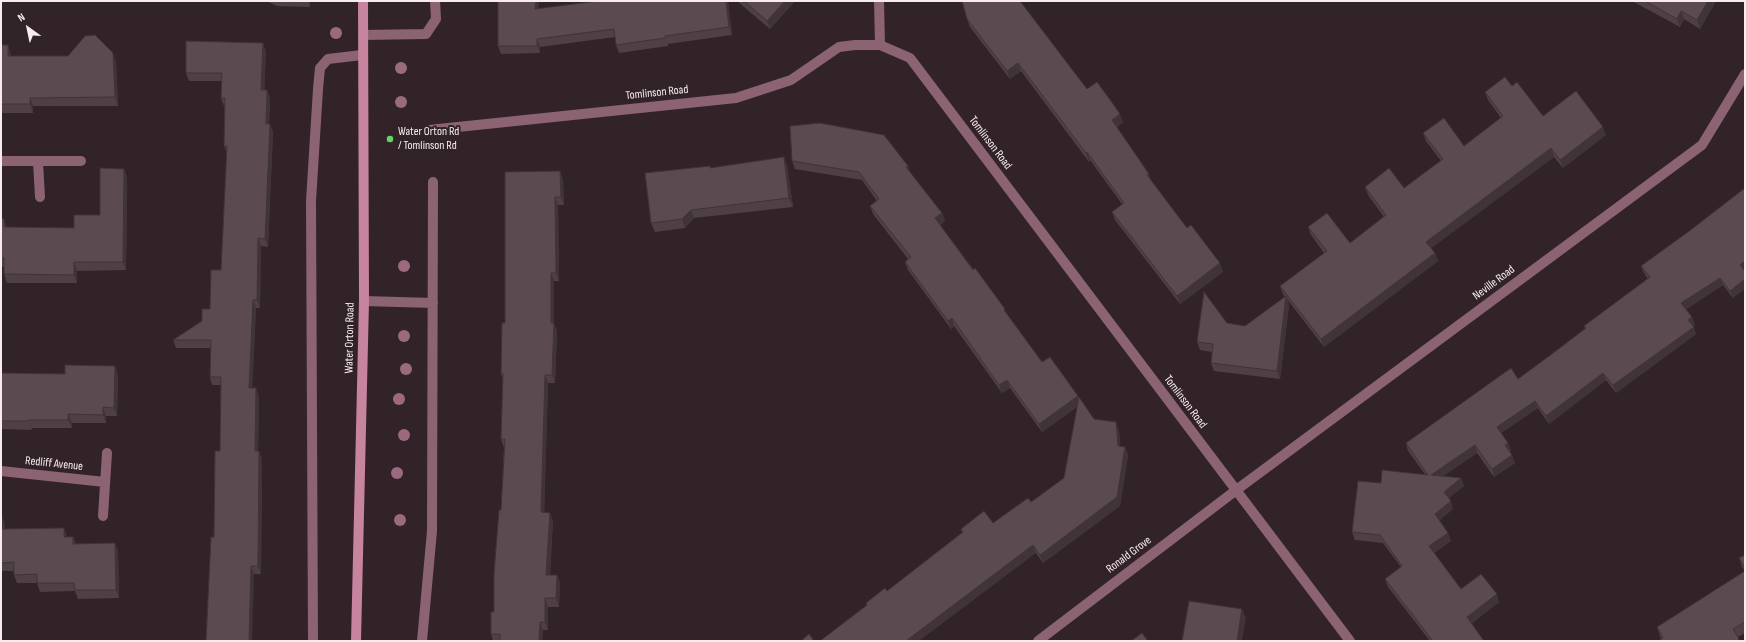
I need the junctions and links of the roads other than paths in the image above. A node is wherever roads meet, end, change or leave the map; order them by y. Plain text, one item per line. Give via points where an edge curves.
1 (362, 1) edge
2 (435, 1) edge
3 (879, 1) edge
4 (363, 35) junction
5 (880, 44) junction
6 (362, 55) junction
7 (1745, 74) edge
8 (429, 130) dead end
9 (1, 161) edge
10 (81, 161) dead end
11 (38, 162) junction
12 (433, 182) dead end
13 (40, 197) dead end
14 (364, 301) junction
15 (434, 303) junction
16 (107, 454) dead end
17 (1, 471) edge
18 (105, 482) junction
19 (1235, 491) junction
20 (103, 516) dead end
21 (313, 641) edge
22 (356, 641) edge
23 (422, 641) edge
24 (1038, 641) edge
25 (1350, 641) edge

1 - 4 main road, Water Orton Road
2 - 4 street via 436,19 426,34
3 - 5 street
4 - 6 main road, Water Orton Road
5 - 8 street, Tomlinson Road via 839,47 791,80 736,98
5 - 19 street, Tomlinson Road via 910,58
6 - 14 main road, Water Orton Road
6 - 21 street via 328,59 320,68 318,89 311,201
7 - 19 street, Neville Road via 1702,145
9 - 11 street
10 - 11 street
11 - 13 street
12 - 15 street
14 - 15 street
14 - 22 main road, Water Orton Road
15 - 23 street via 432,531
16 - 18 street
17 - 18 street, Redliff Avenue
18 - 20 street
19 - 24 street, Ronald Grove
19 - 25 street, Tomlinson Road

